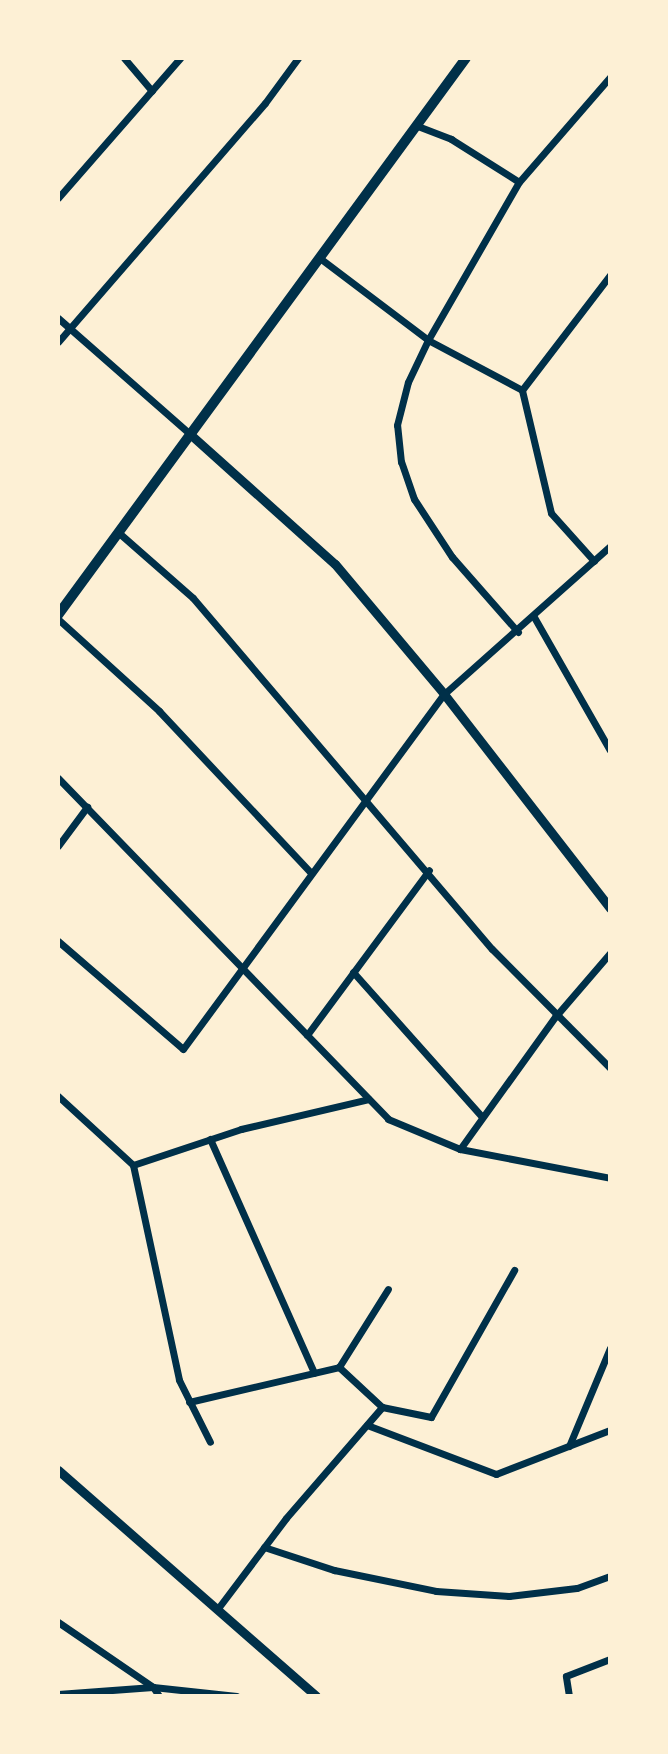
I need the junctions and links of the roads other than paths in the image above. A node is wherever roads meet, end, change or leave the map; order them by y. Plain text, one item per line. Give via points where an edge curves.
1 (124, 58) edge
2 (180, 58) edge
3 (298, 58) edge
4 (466, 58) edge
5 (610, 76) edge
6 (152, 91) junction
7 (415, 125) junction
8 (519, 182) junction
9 (58, 198) edge
10 (321, 259) junction
11 (610, 275) edge
12 (58, 318) edge
13 (69, 327) junction
14 (428, 340) junction
15 (58, 342) edge
16 (522, 390) junction
17 (191, 435) junction
18 (119, 533) junction
19 (610, 546) edge
20 (594, 561) junction
21 (58, 617) edge
22 (534, 617) junction
23 (519, 632) junction
24 (444, 694) junction
25 (610, 750) edge
26 (58, 778) edge
27 (368, 800) junction
28 (87, 807) junction
29 (58, 846) edge
30 (429, 870) junction
31 (311, 873) junction
32 (610, 908) edge
33 (58, 941) edge
34 (610, 953) edge
35 (241, 971) junction
36 (353, 972) junction
37 (555, 1017) junction
38 (307, 1035) junction
39 (610, 1068) edge
40 (58, 1096) edge
41 (369, 1099) junction
42 (482, 1117) junction
43 (210, 1139) junction
44 (460, 1149) junction
45 (133, 1165) junction
46 (610, 1178) edge
47 (514, 1270) dead end
48 (388, 1289) dead end
49 (610, 1348) edge
50 (339, 1367) junction
51 (314, 1373) junction
52 (189, 1402) junction
53 (382, 1407) junction
54 (366, 1425) junction
55 (610, 1430) edge
56 (210, 1442) dead end
57 (569, 1446) junction
58 (58, 1470) edge
59 (264, 1547) junction
60 (610, 1576) edge
61 (219, 1607) junction
62 (58, 1622) edge
63 (610, 1659) edge
64 (153, 1687) junction
65 (58, 1694) edge
66 (159, 1696) edge
67 (237, 1696) edge
68 (316, 1696) edge
69 (569, 1696) edge

1 - 6 street
2 - 6 street
3 - 13 street via 265,103
4 - 7 main road
5 - 8 street
6 - 9 street
7 - 8 street via 451,139
7 - 10 main road
8 - 14 street
10 - 14 street
10 - 17 main road
11 - 16 street
12 - 13 street
13 - 15 street
13 - 17 street
14 - 16 street
14 - 23 street via 408,382 397,425 401,462 414,499 452,557
16 - 20 street via 551,513
17 - 18 main road
17 - 24 street via 335,564
18 - 21 main road
18 - 27 street via 193,598
19 - 20 street
20 - 22 street
21 - 31 street via 159,711
22 - 23 street
22 - 25 street
23 - 24 street
24 - 27 street
24 - 32 street
26 - 28 street
27 - 30 street
27 - 31 street
28 - 29 street
28 - 35 street
30 - 36 street
30 - 37 street
31 - 35 street
33 - 35 street via 183,1049
34 - 37 street
35 - 38 street
36 - 38 street
36 - 42 street
37 - 39 street
37 - 42 street
38 - 41 street
40 - 45 street
41 - 43 street
41 - 44 street via 388,1119
42 - 44 street
43 - 45 street
43 - 51 street
44 - 46 street
45 - 52 street via 179,1380
47 - 53 street via 431,1417
48 - 50 street
49 - 57 street
50 - 51 street
50 - 53 street
51 - 52 street
52 - 56 street
53 - 54 street
54 - 57 street via 496,1474
54 - 59 street
55 - 57 street
58 - 61 street
59 - 60 street via 334,1570 436,1591 509,1596 577,1588
59 - 61 street
61 - 68 street
62 - 64 street
63 - 69 street via 566,1676
64 - 65 street
64 - 66 street
64 - 67 street

